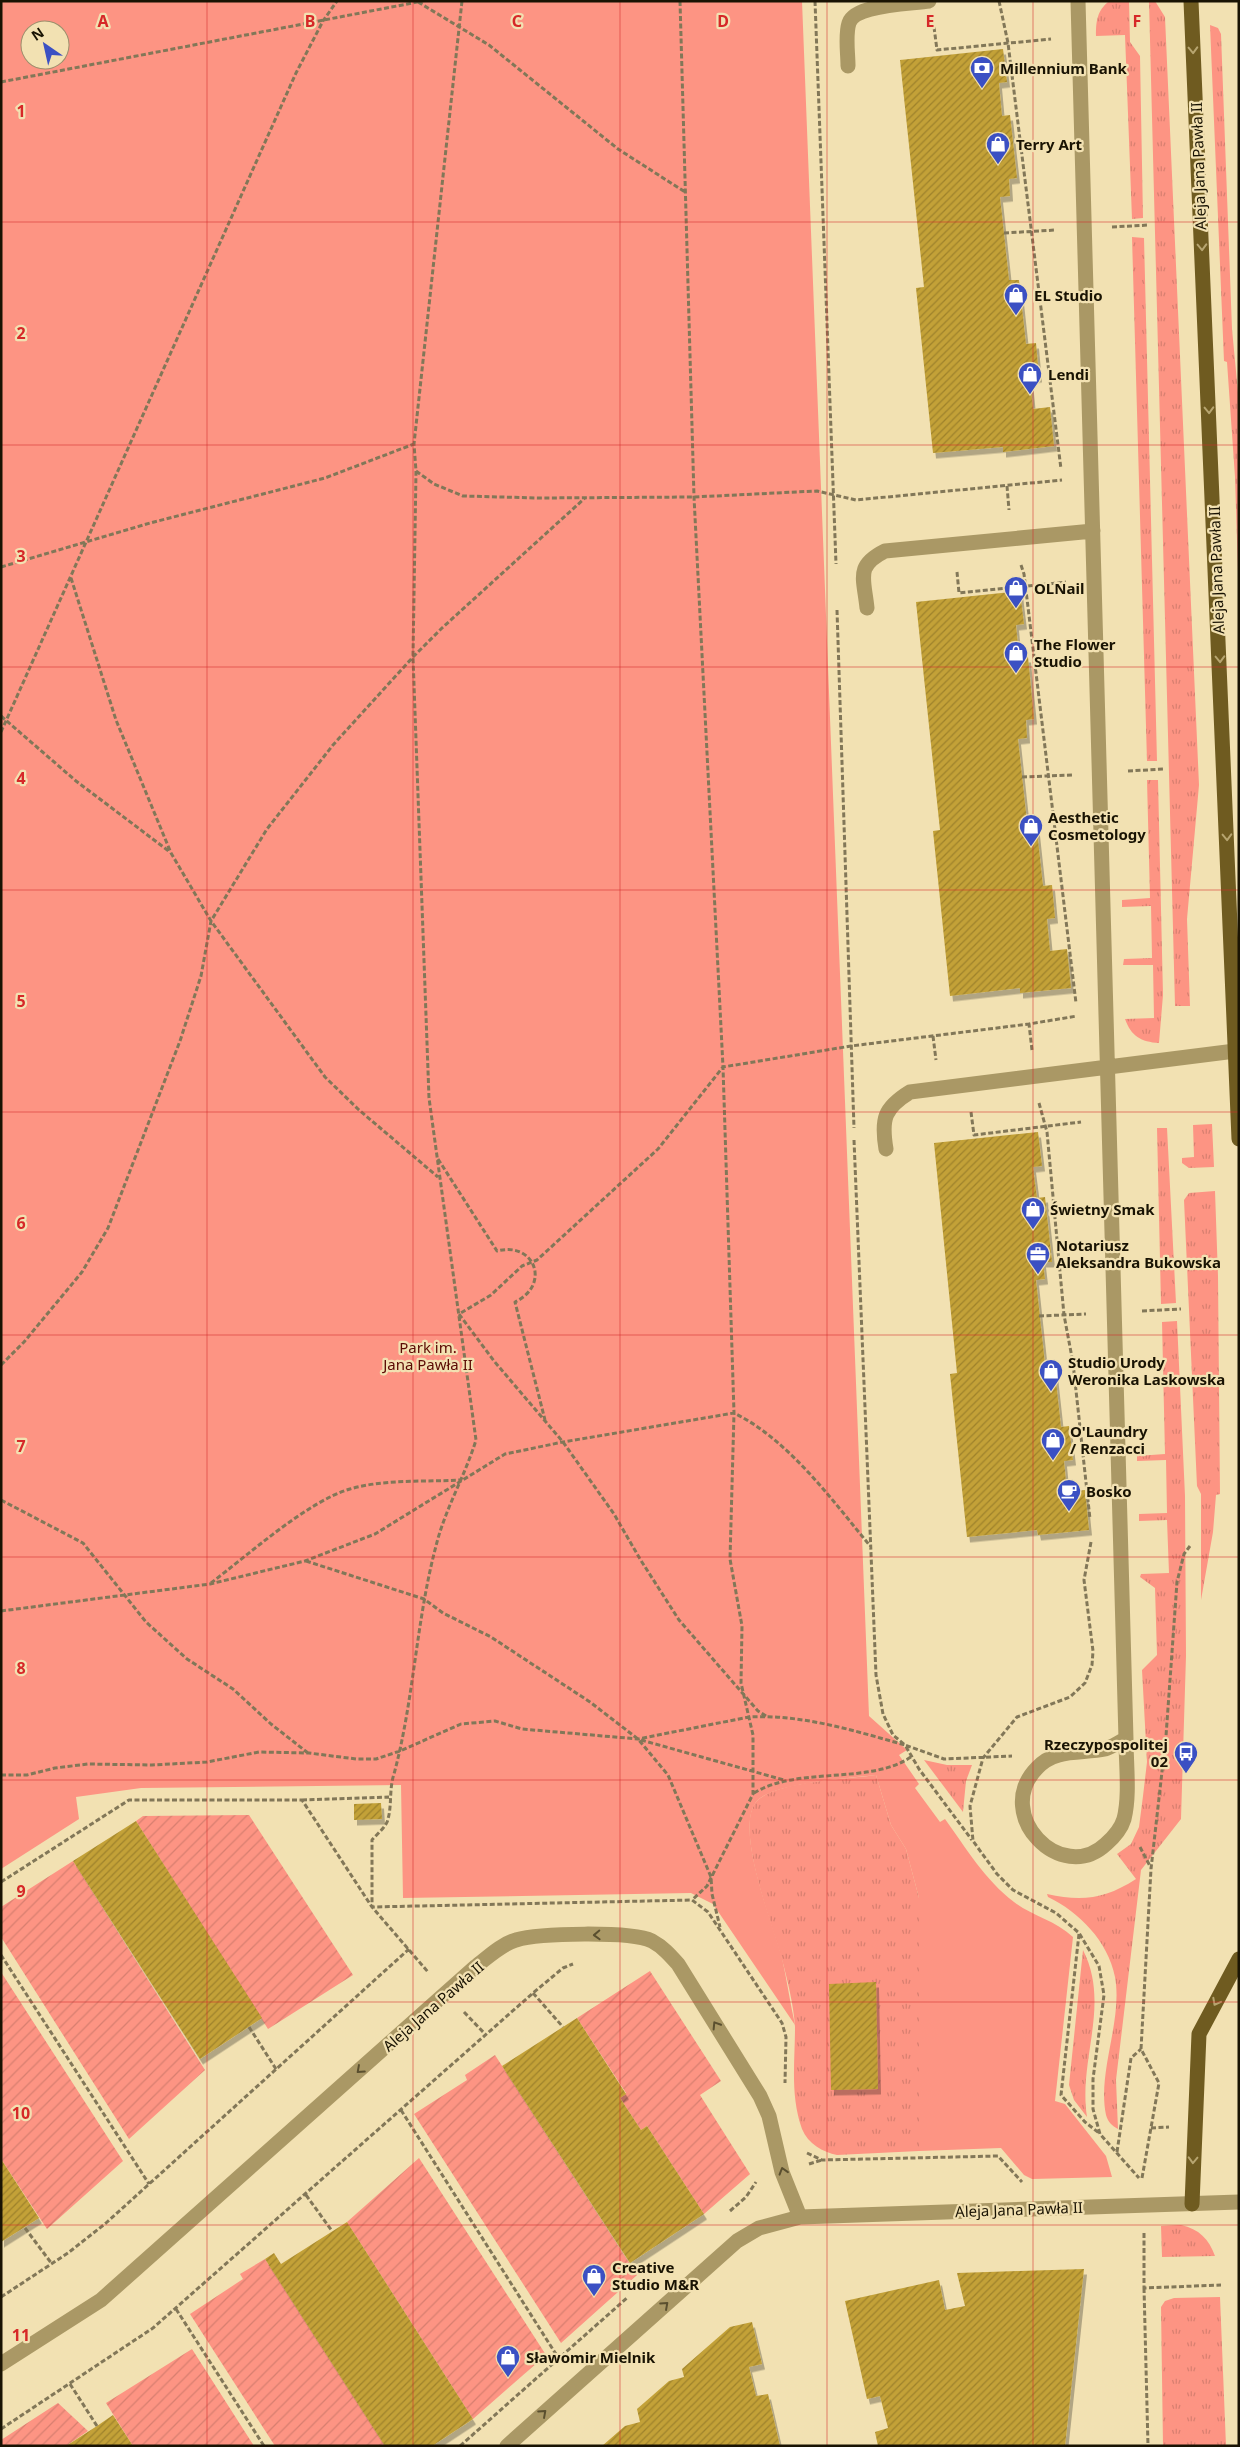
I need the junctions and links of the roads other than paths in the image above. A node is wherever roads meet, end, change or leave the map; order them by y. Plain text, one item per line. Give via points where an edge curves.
1 (930, 1) edge
2 (1078, 1) edge
3 (1191, 1) edge
4 (848, 66) dead end
5 (1093, 531) junction
6 (867, 608) dead end
7 (1235, 1051) junction
8 (1108, 1067) junction
9 (1239, 1139) edge
10 (886, 1149) dead end
11 (1126, 1740) junction
12 (1239, 1959) edge
13 (1239, 2202) edge
14 (1192, 2204) junction
15 (800, 2217) junction
16 (1, 2364) edge
17 (507, 2446) edge

1 - 4 street via 861,10 850,20 847,31
2 - 5 street
3 -> 7 main road, Aleja Jana Pawła II
5 - 6 street via 885,550 870,559 863,571
5 - 8 street
7 - 8 street
7 - 9 main road, Aleja Jana Pawła II
8 - 10 street via 910,1092 896,1100 887,1112 883,1127
8 - 11 street
11 - 11 street via 1126,1805 1123,1821 1115,1836 1087,1854 1054,1852 1040,1842 1029,1829 1023,1813 1028,1780 1038,1767 1052,1757 1107,1749
12 -> 14 main road via 1199,2034
13 - 14 street, Aleja Jana Pawła II
14 - 15 street, Aleja Jana Pawła II
15 -> 16 street, Aleja Jana Pawła II via 782,2172 769,2116 760,2096 678,1964 664,1948 651,1940 622,1934 535,1936 515,1940 475,1967 101,2300
17 -> 15 street, Aleja Jana Pawła II via 737,2241 759,2228

